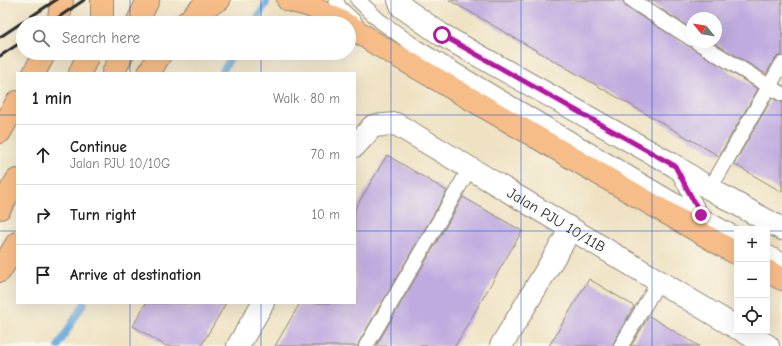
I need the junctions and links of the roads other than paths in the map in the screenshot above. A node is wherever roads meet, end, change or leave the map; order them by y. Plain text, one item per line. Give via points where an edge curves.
1 (62, 0) edge
2 (102, 0) edge
3 (148, 0) edge
4 (219, 0) edge
5 (288, 0) edge
6 (336, 0) edge
7 (358, 0) edge
8 (399, 0) edge
9 (631, 0) edge
10 (59, 16) edge
11 (102, 16) edge
12 (140, 16) edge
13 (193, 16) edge
14 (330, 16) edge
15 (348, 16) edge
16 (356, 24) edge
17 (356, 31) edge
18 (686, 35) edge
19 (378, 45) junction
20 (707, 48) edge
21 (41, 60) edge
22 (86, 60) edge
23 (120, 60) edge
24 (157, 60) edge
25 (782, 64) edge
26 (35, 72) edge
27 (80, 72) edge
28 (114, 72) edge
29 (150, 72) edge
30 (769, 87) junction
31 (782, 94) edge
32 (16, 104) edge
33 (0, 132) edge
34 (356, 145) edge
35 (675, 166) junction
36 (470, 168) junction
37 (16, 182) edge
38 (710, 189) junction
39 (0, 208) edge
40 (701, 215) junction
41 (571, 229) junction
42 (782, 229) edge
43 (734, 233) edge
44 (16, 245) edge
45 (734, 252) edge
46 (770, 254) edge
47 (782, 260) edge
48 (16, 267) edge
49 (0, 271) edge
50 (770, 273) edge
51 (782, 279) edge
52 (659, 281) junction
53 (0, 282) edge
54 (262, 304) edge
55 (748, 337) edge
56 (238, 346) edge
57 (366, 346) edge
58 (501, 346) edge
59 (621, 346) edge

1 - 10 highway
2 - 11 highway
3 - 12 highway
4 - 13 highway via 200,9
5 - 14 highway via 310,6
6 - 15 lane
7 - 40 lane via 380,21 416,47
8 - 35 street via 402,7 442,35
9 - 18 lane
16 - 19 lane
17 - 19 highway
19 - 45 highway
20 - 30 lane
21 - 26 highway
22 - 27 highway
23 - 28 highway
24 - 29 highway
25 - 30 lane
30 - 31 lane
30 - 38 lane
32 - 33 highway
34 - 36 street, Jalan PJU 10/11B via 373,126 396,124
35 - 38 street
35 - 40 lane
36 - 41 street, Jalan PJU 10/11B
36 - 57 lane
37 - 39 highway
38 - 42 street
40 - 43 lane
41 - 52 street, Jalan PJU 10/11B
41 - 58 street
44 - 49 highway
46 - 47 lane
48 - 53 highway
50 - 51 highway
52 - 55 street, Jalan PJU 10/11B
52 - 59 lane
54 - 56 street

